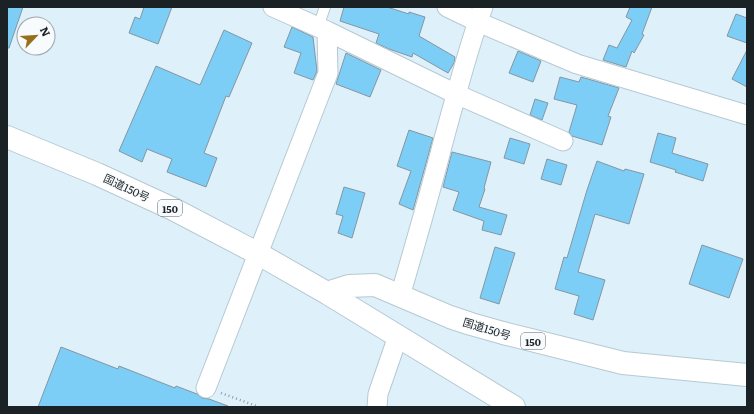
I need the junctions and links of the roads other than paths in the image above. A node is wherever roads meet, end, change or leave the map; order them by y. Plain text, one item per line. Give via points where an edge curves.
1 (273, 7) edge
2 (325, 7) edge
3 (447, 7) edge
4 (480, 14) edge
5 (323, 29) junction
6 (456, 94) junction
7 (747, 115) edge
8 (7, 137) edge
9 (563, 140) dead end
10 (257, 253) junction
11 (327, 293) junction
12 (400, 296) junction
13 (398, 336) junction
14 (747, 376) edge
15 (206, 388) road end
16 (377, 407) edge
17 (514, 407) edge

1 - 5 street
2 - 5 lane
3 - 4 street
4 - 6 street
4 - 7 street via 577,64
5 - 6 street
5 - 10 street via 328,74
6 - 9 street
6 - 12 street
8 - 10 highway, 国道150号 / 150 via 98,174 173,209
10 - 11 highway, 国道150号 / 150
10 - 15 street
11 - 12 highway, 国道150号 / 150 via 349,286 375,285
11 - 13 highway, 国道150号 / 150
12 - 14 highway, 国道150号 / 150 via 471,324 623,363
13 - 16 street via 378,394
13 - 17 highway, 国道150号 / 150

